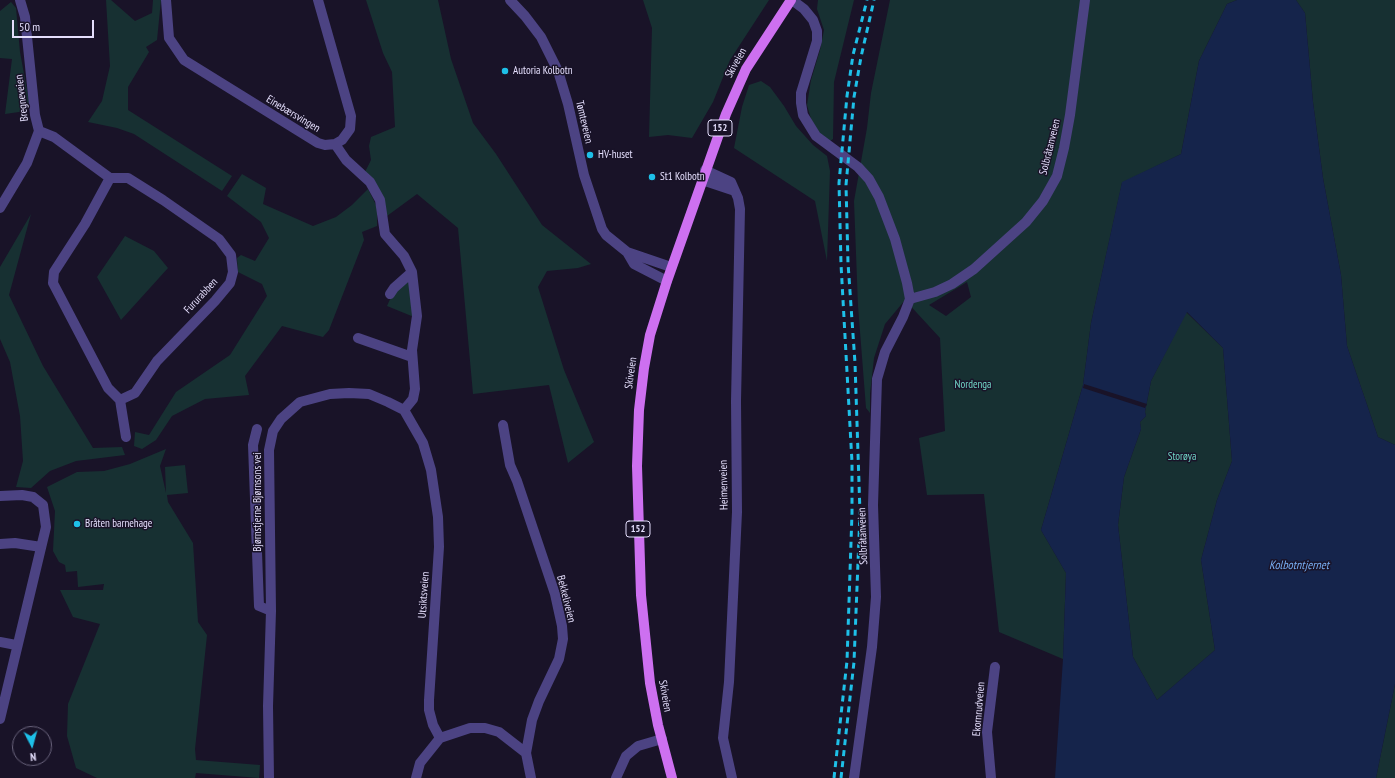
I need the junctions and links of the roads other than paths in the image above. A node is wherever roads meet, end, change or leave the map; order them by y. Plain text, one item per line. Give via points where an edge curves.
1 (20, 0) edge
2 (166, 0) edge
3 (318, 0) edge
4 (510, 0) edge
5 (792, 0) edge
6 (1085, 0) edge
7 (39, 131) junction
8 (335, 144) junction
9 (705, 170) junction
10 (110, 178) junction
11 (702, 180) junction
12 (735, 191) junction
13 (0, 208) edge
14 (627, 252) junction
15 (671, 267) junction
16 (412, 272) junction
17 (667, 281) junction
18 (390, 294) dead end
19 (910, 298) junction
20 (358, 338) dead end
21 (412, 357) junction
22 (120, 400) junction
23 (404, 410) junction
24 (503, 425) dead end
25 (257, 430) dead end
26 (126, 437) dead end
27 (0, 496) edge
28 (0, 544) edge
29 (41, 547) junction
30 (271, 611) junction
31 (0, 642) edge
32 (16, 645) junction
33 (995, 667) dead end
34 (0, 719) edge
35 (440, 738) junction
36 (662, 739) junction
37 (526, 753) junction
38 (269, 778) edge
39 (416, 778) edge
40 (531, 778) edge
41 (616, 778) edge
42 (672, 778) edge
43 (732, 778) edge
44 (854, 778) edge
45 (991, 778) edge

1 - 7 street, Bregneveien via 25,18 35,115
2 - 8 street, Einebærsvingen via 169,38 184,60 318,143
3 - 8 street via 351,116 350,129 342,140
4 - 14 street, Tømteveien via 534,26 553,58 598,220 606,235
5 - 9 main road, Skiveien / 152 via 746,69
5 - 19 street via 813,20 818,41 802,93 803,115 816,136 858,167 869,179 879,197 894,239
6 - 19 street, Solbråtanveien via 1064,148 1056,176 1043,201 1026,222 974,269 935,292
7 - 10 street via 54,138
7 - 13 street, Bregneveien via 27,163
8 - 16 street via 346,160 370,182 380,200 385,234 404,256
9 - 11 main road, Skiveien / 152
9 - 12 street, Heimenveien via 731,182
10 - 22 street via 85,224 54,272 53,283 108,388
10 - 22 street, Fururabben via 128,178 219,239 231,255 233,272 230,283 157,361 135,393
11 - 12 street
11 - 15 main road, Skiveien / 152
12 - 43 street, Heimenveien via 740,216 736,401 737,512 729,682 723,738
14 - 15 street, Tømteveien
14 - 17 street, Tømteveien via 634,264
15 - 17 main road, Skiveien / 152
16 - 18 street
16 - 21 street via 417,316
17 - 36 main road, Skiveien / 152 via 650,335 644,368 637,461 639,569 645,639 651,690
19 - 44 street, Solbråtanveien via 885,352 877,379 873,505 876,597 872,647
20 - 21 street
21 - 23 street via 414,395
22 - 26 street
23 - 30 street, Bjørnstjerne Bjørnsons vei via 369,394 349,392 300,402 281,419 273,432 269,450
23 - 35 street, Utsiktsveien via 423,443 431,470 438,517 439,546 429,710
24 - 37 street, Bekkeliveien via 510,464 555,594 562,626 559,659 532,720
25 - 30 street, Bjørnstjerne Bjørnsons vei via 253,445 259,606
27 - 29 street via 32,497 43,505 46,527
28 - 29 street via 15,543
29 - 32 street
30 - 38 street, Bjørnstjerne Bjørnsons vei
31 - 32 street
32 - 34 street
33 - 45 street, Ekornrudveien via 987,732
35 - 37 street via 470,728 484,728 499,732
35 - 39 street via 420,763
36 - 41 street via 638,746 626,756
36 - 42 main road, Skiveien / 152
37 - 40 street, Bekkeliveien

